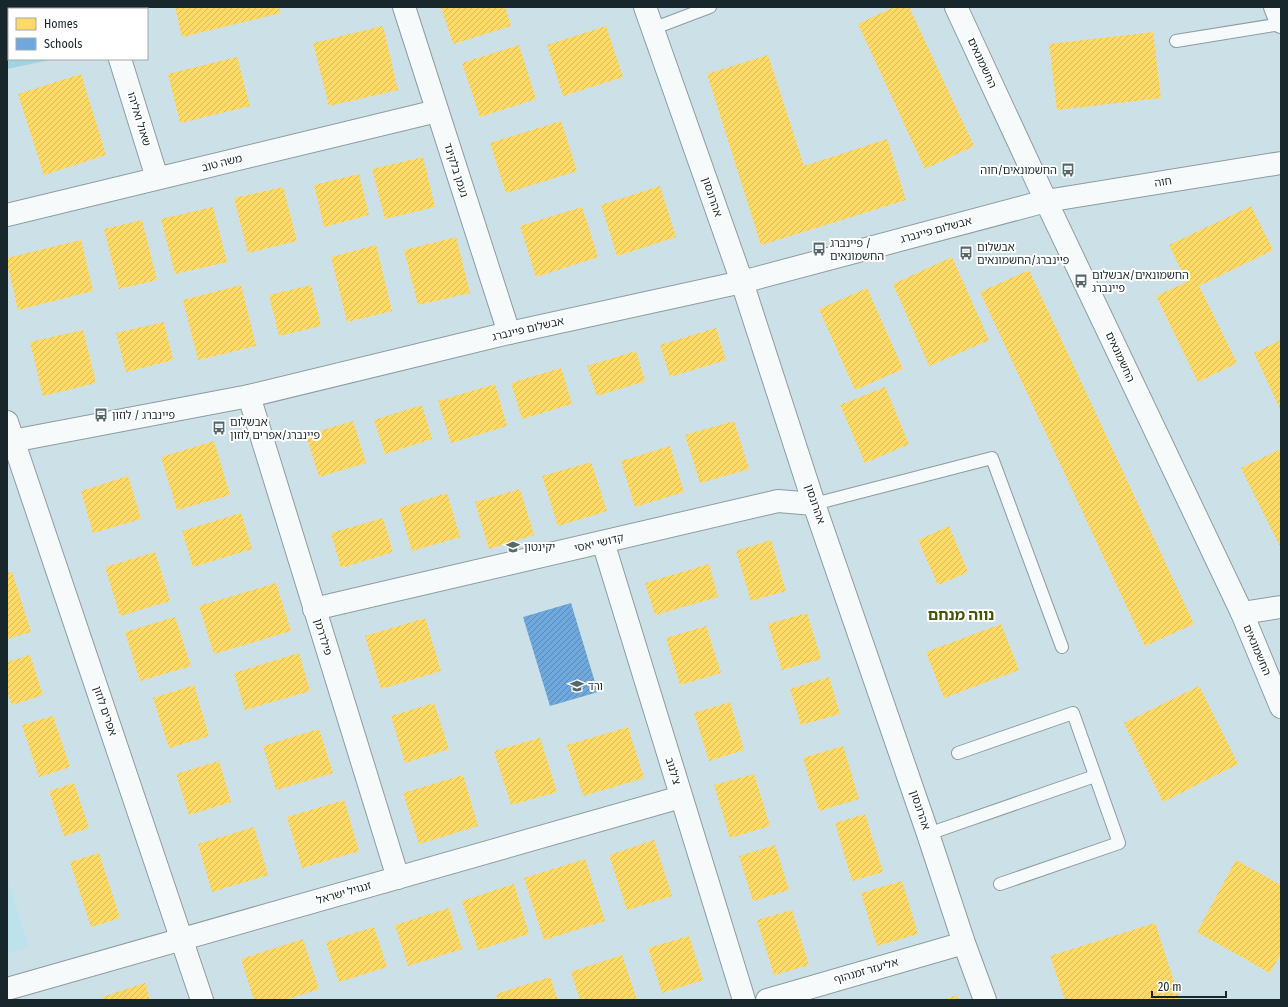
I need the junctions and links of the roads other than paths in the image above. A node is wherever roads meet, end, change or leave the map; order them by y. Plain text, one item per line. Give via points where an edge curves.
1 (404, 7) edge
2 (645, 7) edge
3 (710, 7) edge
4 (956, 7) edge
5 (1275, 7) edge
6 (1281, 23) edge
7 (652, 29) junction
8 (1176, 41) dead end
9 (120, 60) edge
10 (437, 111) junction
11 (1281, 163) edge
12 (157, 178) junction
13 (1046, 201) junction
14 (7, 215) edge
15 (742, 282) junction
16 (509, 333) junction
17 (249, 396) junction
18 (9, 435) edge
19 (814, 504) junction
20 (604, 542) junction
21 (1281, 607) edge
22 (314, 609) junction
23 (1242, 613) junction
24 (1062, 647) dead end
25 (1281, 707) edge
26 (958, 753) dead end
27 (1095, 776) junction
28 (681, 797) junction
29 (928, 834) junction
30 (398, 878) junction
31 (1000, 884) dead end
32 (182, 939) junction
33 (964, 943) junction
34 (7, 989) edge
35 (202, 1000) edge
36 (744, 1000) edge
37 (767, 1000) edge
38 (986, 1000) edge

1 - 10 street, נעמן בלקינד
2 - 7 street, אהרונסון
3 - 7 lane
4 - 13 street, החשמונאים
5 - 6 street
6 - 8 lane
7 - 15 street, אהרונסון
9 - 12 street, שאול ואליהו
10 - 12 street, משה טוב
10 - 16 street, נעמן בלקינד
11 - 13 street, חוה
12 - 14 street, משה טוב
13 - 15 street, אבשלום פיינברג
13 - 23 street, החשמונאים
15 - 16 street, אבשלום פיינברג
15 - 19 street, אהרונסון
16 - 17 street, אבשלום פיינברג
17 - 18 street, אבשלום פיינברג
17 - 22 street, פילדרמן
18 - 32 street, אפרים לוזון
19 - 20 street, קדושי יאסי via 778,501
19 - 24 lane via 992,458
19 - 29 street, אהרונסון
20 - 22 street, קדושי יאסי
20 - 28 street, צ'לנוב
21 - 23 street
22 - 30 street, פילדרמן
23 - 25 street, החשמונאים
26 - 27 lane via 1073,713
27 - 29 lane
27 - 31 lane via 1119,843
28 - 30 street, זנגויל ישראל
28 - 36 street, צ'לנוב
29 - 33 street, אהרונסון
30 - 32 street, זנגויל ישראל
32 - 34 street, זנגויל ישראל
32 - 35 street, אפרים לוזון
33 - 37 street, אליעזר זמנהוף
33 - 38 street, אהרונסון

